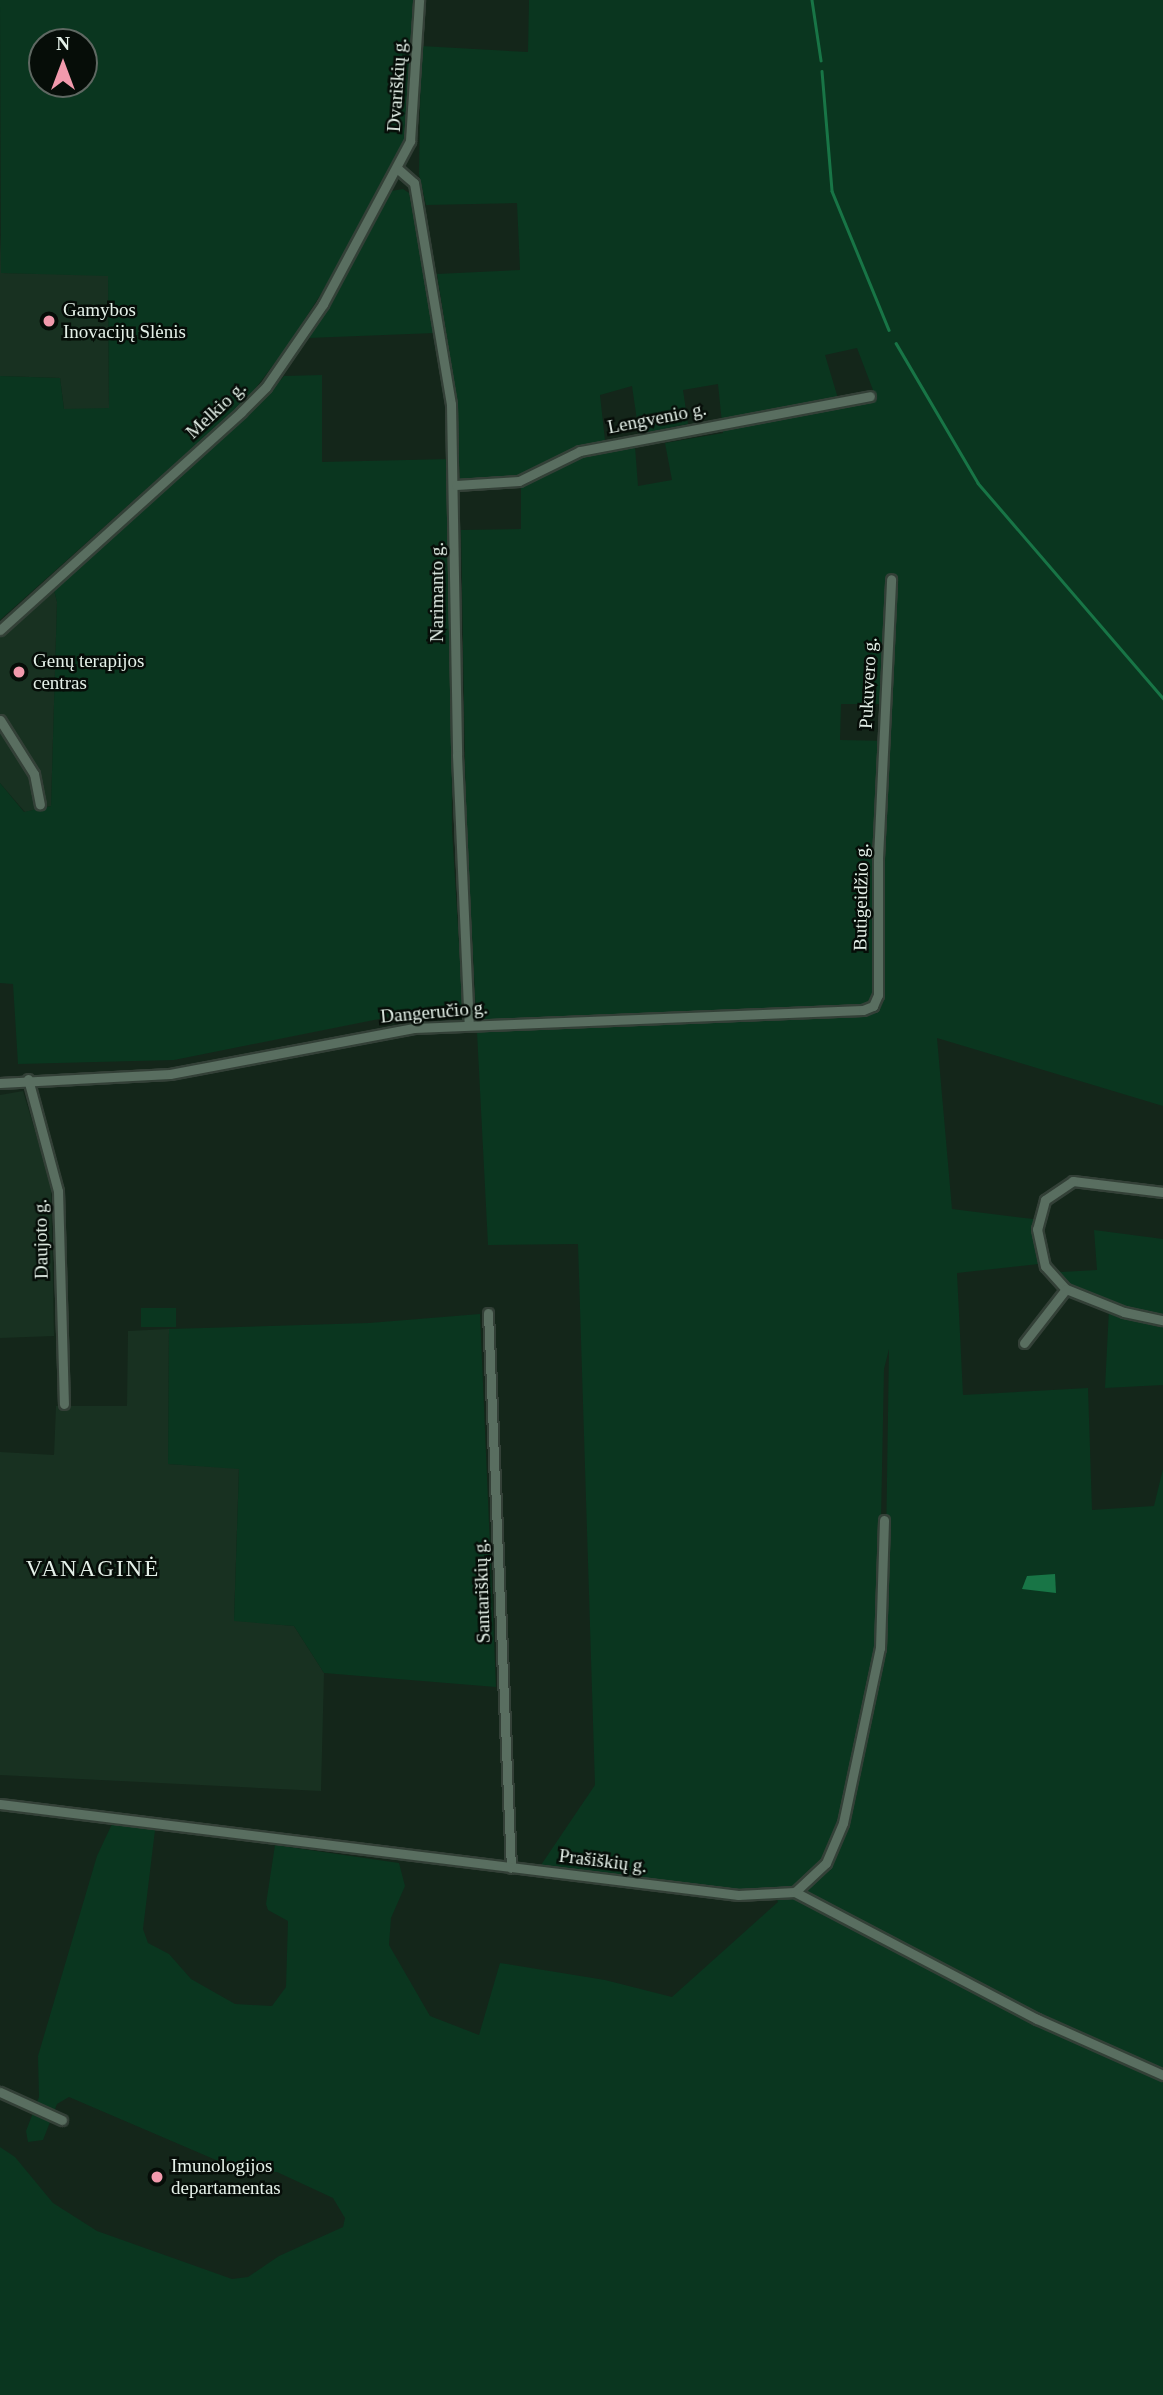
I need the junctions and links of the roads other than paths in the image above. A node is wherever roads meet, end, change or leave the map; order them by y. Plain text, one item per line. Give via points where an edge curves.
1 (419, 0) edge
2 (398, 169) junction
3 (870, 396) dead end
4 (456, 485) junction
5 (891, 579) dead end
6 (0, 629) edge
7 (0, 720) edge
8 (881, 788) joint
9 (40, 804) dead end
10 (873, 1006) joint
11 (469, 1025) junction
12 (28, 1079) junction
13 (0, 1083) edge
14 (1163, 1192) edge
15 (1066, 1289) junction
16 (488, 1313) dead end
17 (1163, 1320) edge
18 (1024, 1343) dead end
19 (64, 1404) dead end
20 (884, 1520) dead end
21 (0, 1804) edge
22 (511, 1868) junction
23 (796, 1892) junction
24 (1163, 2075) edge
25 (0, 2092) edge
26 (62, 2120) dead end

1 - 2 street, Dvariškių g. via 414,128
2 - 4 street, Narimanto g. via 414,183 448,375
2 - 6 street, Melkio g. via 323,304 266,387
3 - 4 street, Lengvenio g. via 580,450 519,481
4 - 11 street, Narimanto g. via 456,742
5 - 8 street, Pukuvero g.
7 - 9 street via 34,775
8 - 10 street, Butigeidžio g. via 878,995
10 - 11 street, Dangeručio g. via 863,1010
11 - 12 street, Dangeručio g. via 355,1037 170,1073
12 - 13 street, Dangeručio g.
12 - 19 street, Daujoto g. via 58,1191
14 - 15 street via 1073,1181 1051,1192 1038,1214 1038,1246 1045,1266
15 - 17 street via 1124,1312
15 - 18 street
16 - 22 street, Santariškių g.
20 - 23 street via 880,1648 843,1823 826,1863
21 - 22 street, Prašiškių g.
22 - 23 street, Prašiškių g. via 738,1895
23 - 24 street via 1037,2019
25 - 26 street

